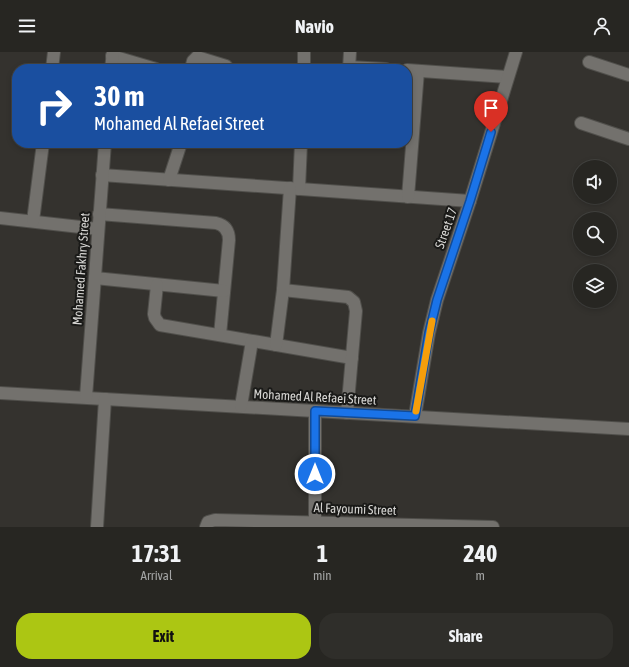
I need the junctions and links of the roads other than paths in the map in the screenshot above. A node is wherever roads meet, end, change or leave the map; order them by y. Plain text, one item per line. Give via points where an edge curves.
1 (54, 52) edge
2 (304, 52) edge
3 (350, 52) edge
4 (516, 52) edge
5 (113, 54) edge
6 (216, 57) edge
7 (589, 62) dead end
8 (53, 64) edge
9 (112, 64) edge
10 (142, 64) edge
11 (192, 64) edge
12 (224, 64) edge
13 (304, 64) edge
14 (349, 64) edge
15 (413, 71) edge
16 (629, 75) edge
17 (507, 76) junction
18 (412, 94) edge
19 (581, 123) dead end
20 (629, 139) edge
21 (42, 148) edge
22 (105, 148) edge
23 (179, 148) edge
24 (300, 148) edge
25 (410, 148) edge
26 (102, 175) junction
27 (169, 180) junction
28 (294, 188) junction
29 (408, 196) junction
30 (470, 201) junction
31 (100, 214) junction
32 (0, 218) edge
33 (33, 221) junction
34 (98, 229) junction
35 (95, 278) junction
36 (157, 284) junction
37 (283, 290) junction
38 (224, 292) junction
39 (220, 335) junction
40 (252, 341) junction
41 (276, 345) junction
42 (352, 358) junction
43 (0, 392) edge
44 (86, 398) junction
45 (105, 399) junction
46 (241, 406) junction
47 (315, 411) junction
48 (347, 413) junction
49 (415, 416) junction
50 (629, 429) edge
51 (210, 523) edge
52 (315, 524) edge
53 (97, 527) edge
54 (493, 527) edge

1 - 8 street
2 - 13 street
3 - 14 street
4 - 17 street, Street 17
5 - 9 street
5 - 10 street
6 - 11 street via 197,58
6 - 12 street
7 - 16 street
15 - 17 street
15 - 18 street
17 - 30 street, Street 17
19 - 20 street
21 - 33 street
22 - 26 street, Mohamed Fakhry Street
23 - 27 street
24 - 28 street
25 - 29 street
26 - 27 street
26 - 31 street, Mohamed Fakhry Street
27 - 28 street
28 - 29 street
28 - 37 street
29 - 30 street
30 - 49 street, Street 17 via 429,333
31 - 34 street, Mohamed Fakhry Street
31 - 38 street via 221,224 228,230 229,235
32 - 33 street
33 - 34 street
34 - 35 street, Mohamed Fakhry Street
35 - 36 street
35 - 44 street, Mohamed Fakhry Street
36 - 38 street
36 - 39 street via 154,314 160,325
37 - 41 street
37 - 42 street via 351,299 356,306
38 - 39 street
39 - 40 street
40 - 41 street
40 - 46 street
41 - 42 street
42 - 48 street
43 - 44 street, Mohamed Al Refaei Street
44 - 45 street, Mohamed Al Refaei Street
45 - 46 street, Mohamed Al Refaei Street
45 - 53 street
46 - 47 street, Mohamed Al Refaei Street
47 - 48 street, Mohamed Al Refaei Street
47 - 52 street
48 - 49 street, Mohamed Al Refaei Street
49 - 50 street, Mohamed Al Refaei Street
51 - 52 street, Al Fayoumi Street
52 - 54 street, Al Fayoumi Street

